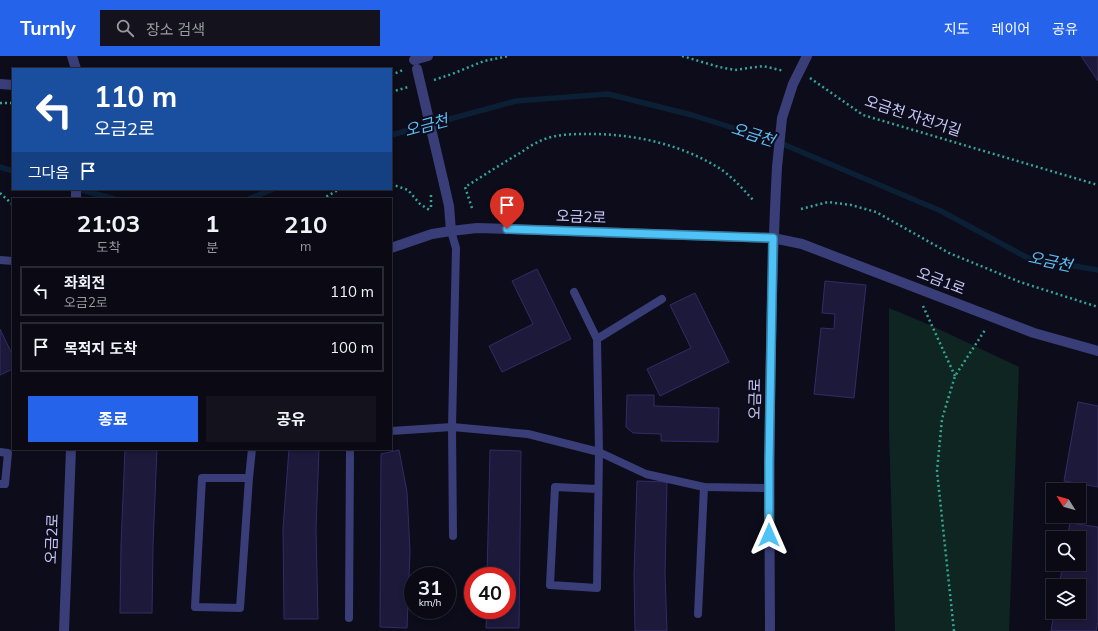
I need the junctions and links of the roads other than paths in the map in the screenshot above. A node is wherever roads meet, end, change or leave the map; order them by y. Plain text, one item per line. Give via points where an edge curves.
1 (72, 56) edge
2 (428, 56) edge
3 (807, 56) edge
4 (414, 62) edge
5 (76, 68) edge
6 (0, 84) edge
7 (12, 85) edge
8 (451, 230) junction
9 (773, 238) junction
10 (392, 248) edge
11 (0, 260) edge
12 (12, 261) edge
13 (574, 292) dead end
14 (662, 299) dead end
15 (597, 339) junction
16 (1098, 351) edge
17 (452, 428) junction
18 (392, 431) edge
19 (70, 450) edge
20 (252, 450) edge
21 (350, 450) edge
22 (0, 452) edge
23 (599, 452) junction
24 (249, 478) junction
25 (0, 484) edge
26 (704, 487) junction
27 (769, 488) junction
28 (598, 489) junction
29 (454, 536) dead end
30 (698, 614) dead end
31 (349, 618) dead end
32 (64, 631) edge
33 (770, 631) edge

1 - 5 street
2 - 4 street
3 - 9 street, 오금로, bridge via 782,118 776,167
4 - 8 street, bridge via 449,206
6 - 7 street
8 - 9 street, 오금2로 via 477,228
8 - 10 street, 오금2로
8 - 17 lane via 456,248
9 - 16 street, 오금1로 via 802,244 1034,333
9 - 27 street, 오금로
11 - 12 lane
13 - 15 lane
14 - 15 lane
15 - 23 lane
17 - 18 lane
17 - 23 lane via 528,434
17 - 29 lane
19 - 32 street, 오금2로
20 - 24 lane
21 - 31 lane
22 - 25 lane via 8,452 5,484
23 - 26 lane via 646,474
23 - 28 lane
24 - 24 lane via 240,608 195,607 202,478
26 - 27 lane
26 - 30 lane
27 - 33 street, 오금로
28 - 28 lane via 597,588 550,585 555,487

